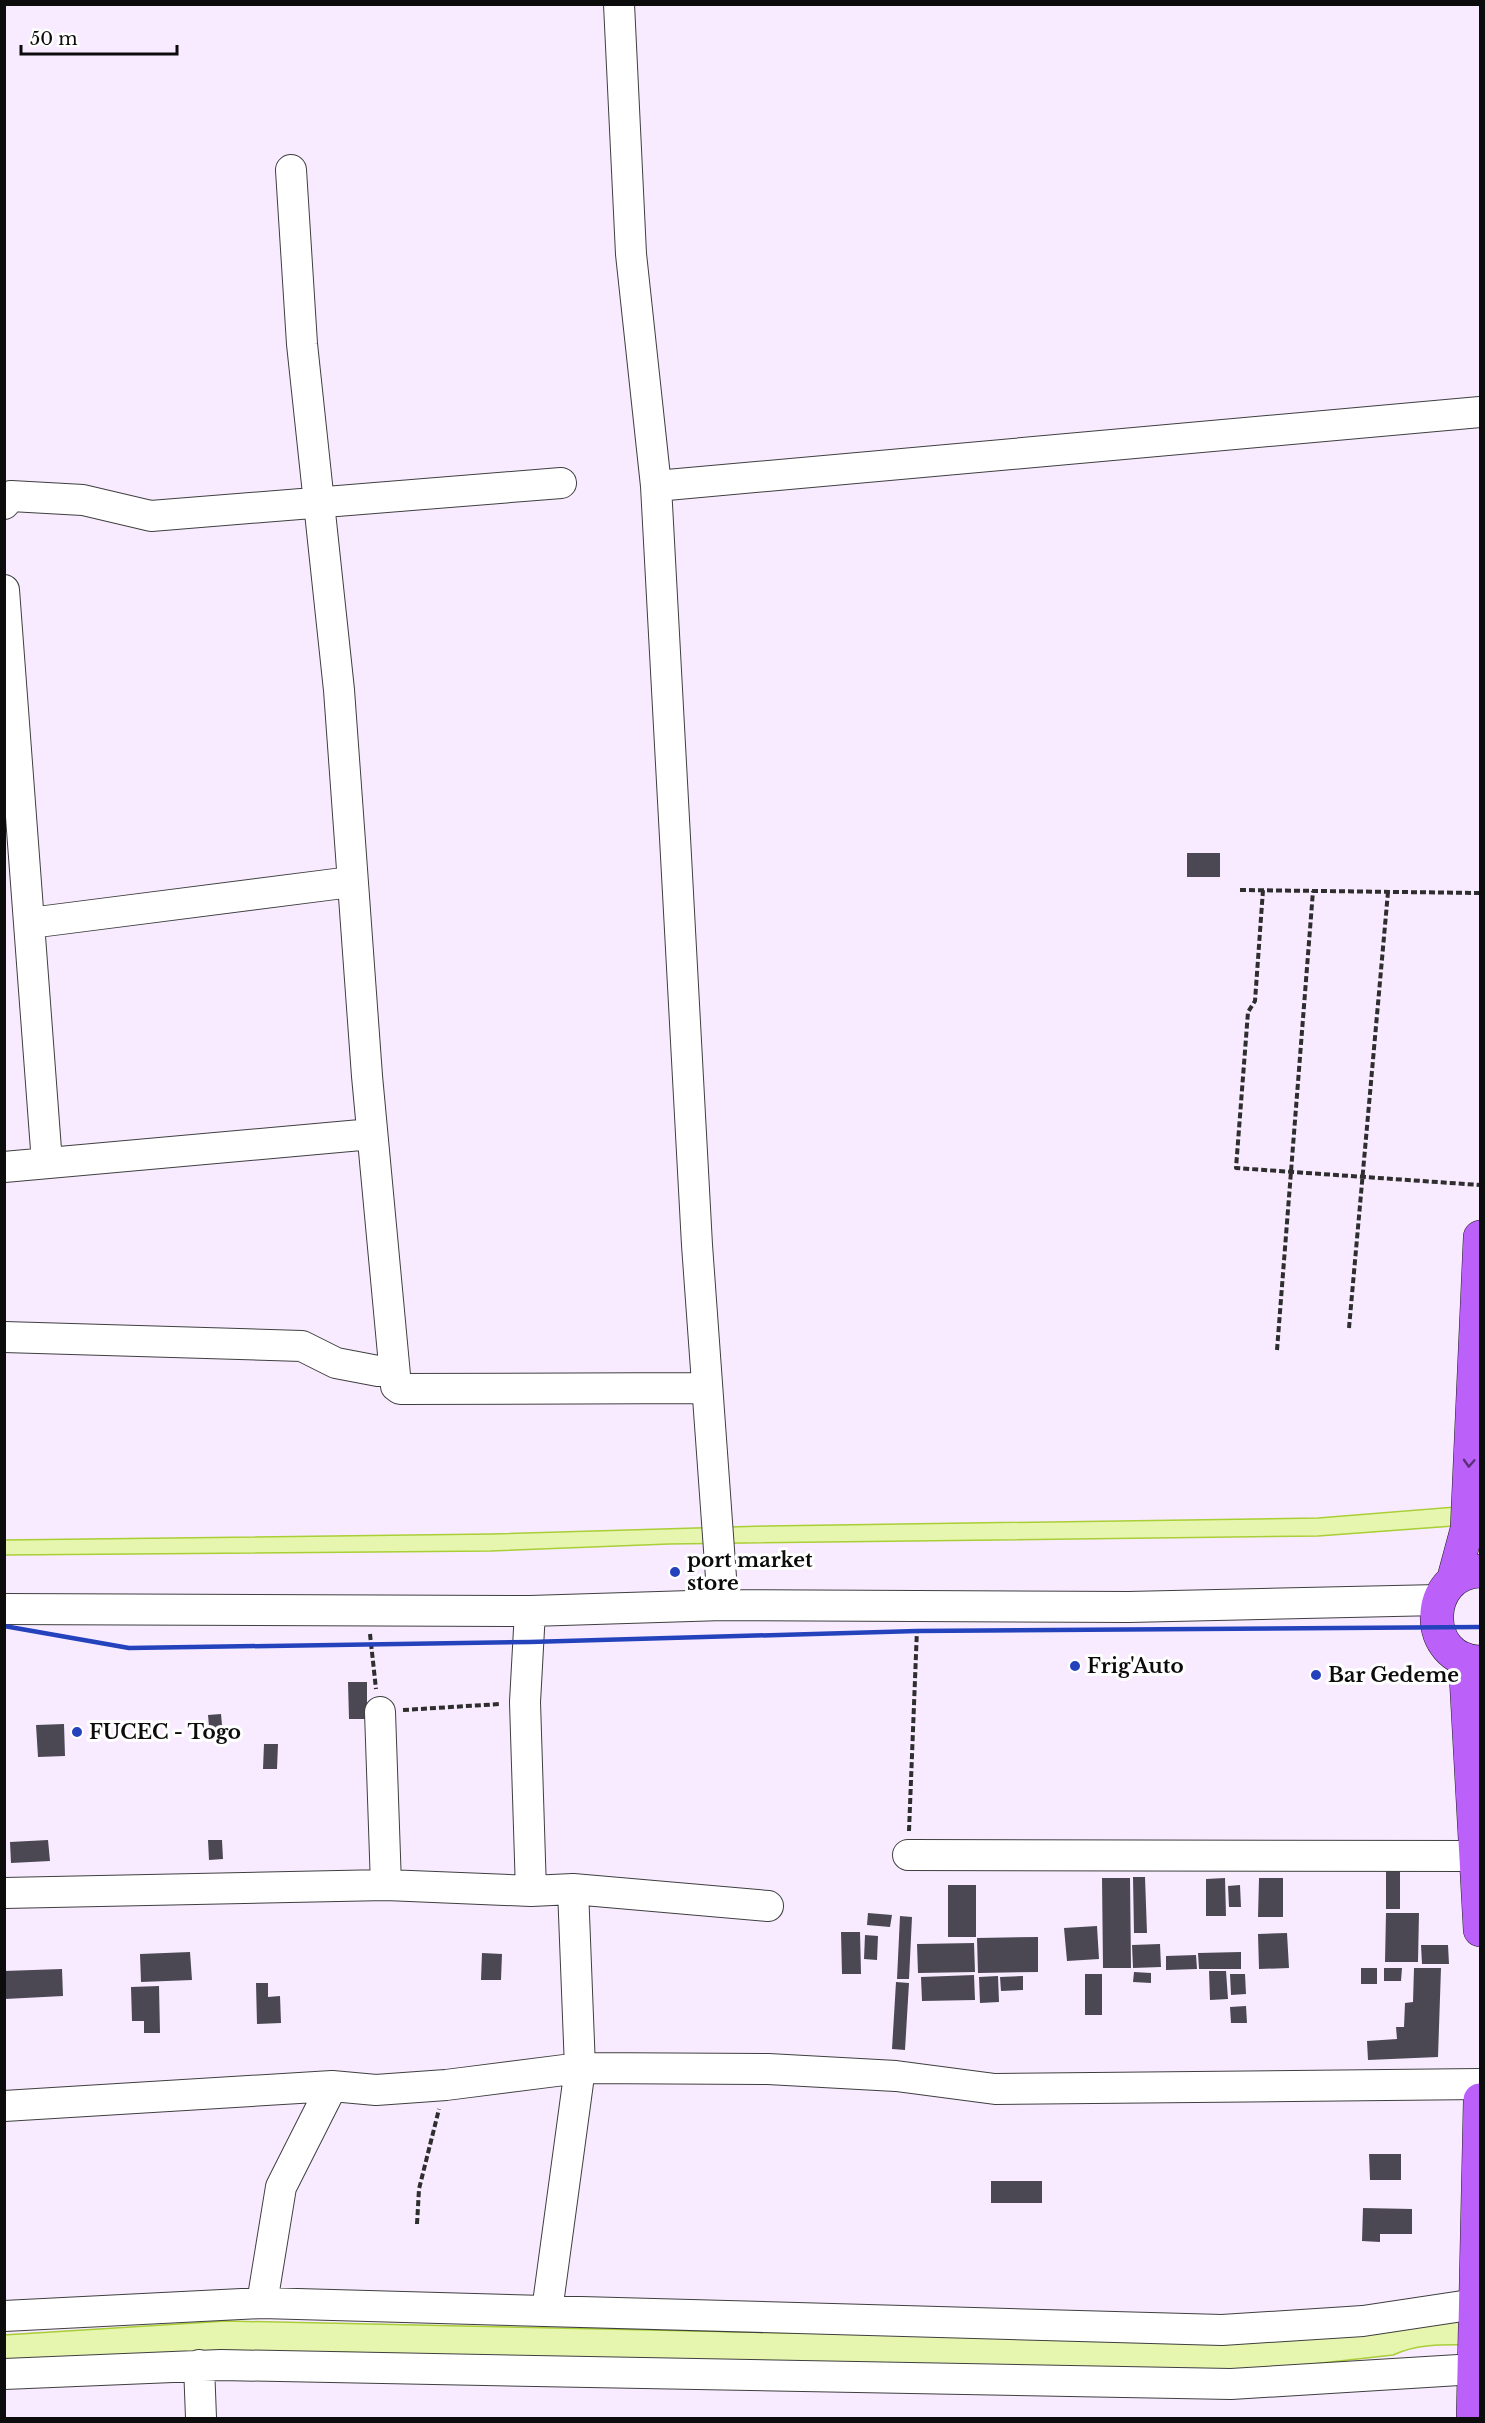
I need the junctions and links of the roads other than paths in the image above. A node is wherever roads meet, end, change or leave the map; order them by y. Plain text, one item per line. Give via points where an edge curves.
1 (619, 4) edge
2 (291, 171) dead end
3 (1480, 412) edge
4 (561, 483) dead end
5 (656, 486) junction
6 (319, 502) junction
7 (4, 504) edge
8 (4, 590) edge
9 (351, 882) junction
10 (30, 923) junction
11 (372, 1134) junction
12 (47, 1163) junction
13 (4, 1167) edge
14 (1480, 1237) edge
15 (4, 1337) edge
16 (394, 1370) junction
17 (707, 1388) junction
18 (1457, 1584) edge
19 (723, 1605) junction
20 (4, 1609) edge
21 (530, 1611) junction
22 (1473, 1661) edge
23 (380, 1712) road end
24 (908, 1855) road end
25 (1476, 1856) junction
26 (386, 1885) junction
27 (573, 1889) junction
28 (531, 1891) junction
29 (4, 1893) edge
30 (768, 1906) dead end
31 (1480, 1930) edge
32 (580, 2068) junction
33 (1480, 2084) edge
34 (332, 2086) junction
35 (1480, 2100) edge
36 (4, 2106) edge
37 (262, 2303) junction
38 (1476, 2304) junction
39 (547, 2311) junction
40 (4, 2316) edge
41 (199, 2365) junction
42 (1475, 2369) junction
43 (4, 2374) edge
44 (201, 2418) edge
45 (1473, 2418) edge

1 - 5 street via 631,254
2 - 6 street via 302,344
3 - 5 street
4 - 6 street
5 - 17 street
6 - 7 street via 151,516 83,500 11,496
6 - 9 street via 339,690
8 - 10 street
9 - 10 street
9 - 11 street
10 - 12 street
11 - 12 street
11 - 16 street
12 - 13 street
14 -> 18 main road via 1467,1529
15 - 16 street via 302,1346 336,1363
16 - 17 street via 400,1389
17 - 19 street
18 - 19 street via 1128,1606
18 - 22 main road via 1436,1611 1439,1635 1454,1654
19 - 21 street
20 - 21 street
21 - 28 street via 525,1702
22 - 25 main road
23 - 26 street
24 - 25 street
25 - 31 main road
26 - 28 street
26 - 29 street
27 - 28 street
27 - 30 street
27 - 32 street
32 - 33 street via 768,2069 896,2076 995,2089
32 - 34 street via 446,2085 376,2090
32 - 39 street
34 - 36 street
34 - 37 street via 281,2187
35 - 38 main road
37 - 39 street
37 - 40 street
38 - 39 street via 1363,2320 1222,2330
38 - 42 main road
41 - 42 street via 1231,2384
41 - 43 street
41 - 44 street
42 - 45 main road

